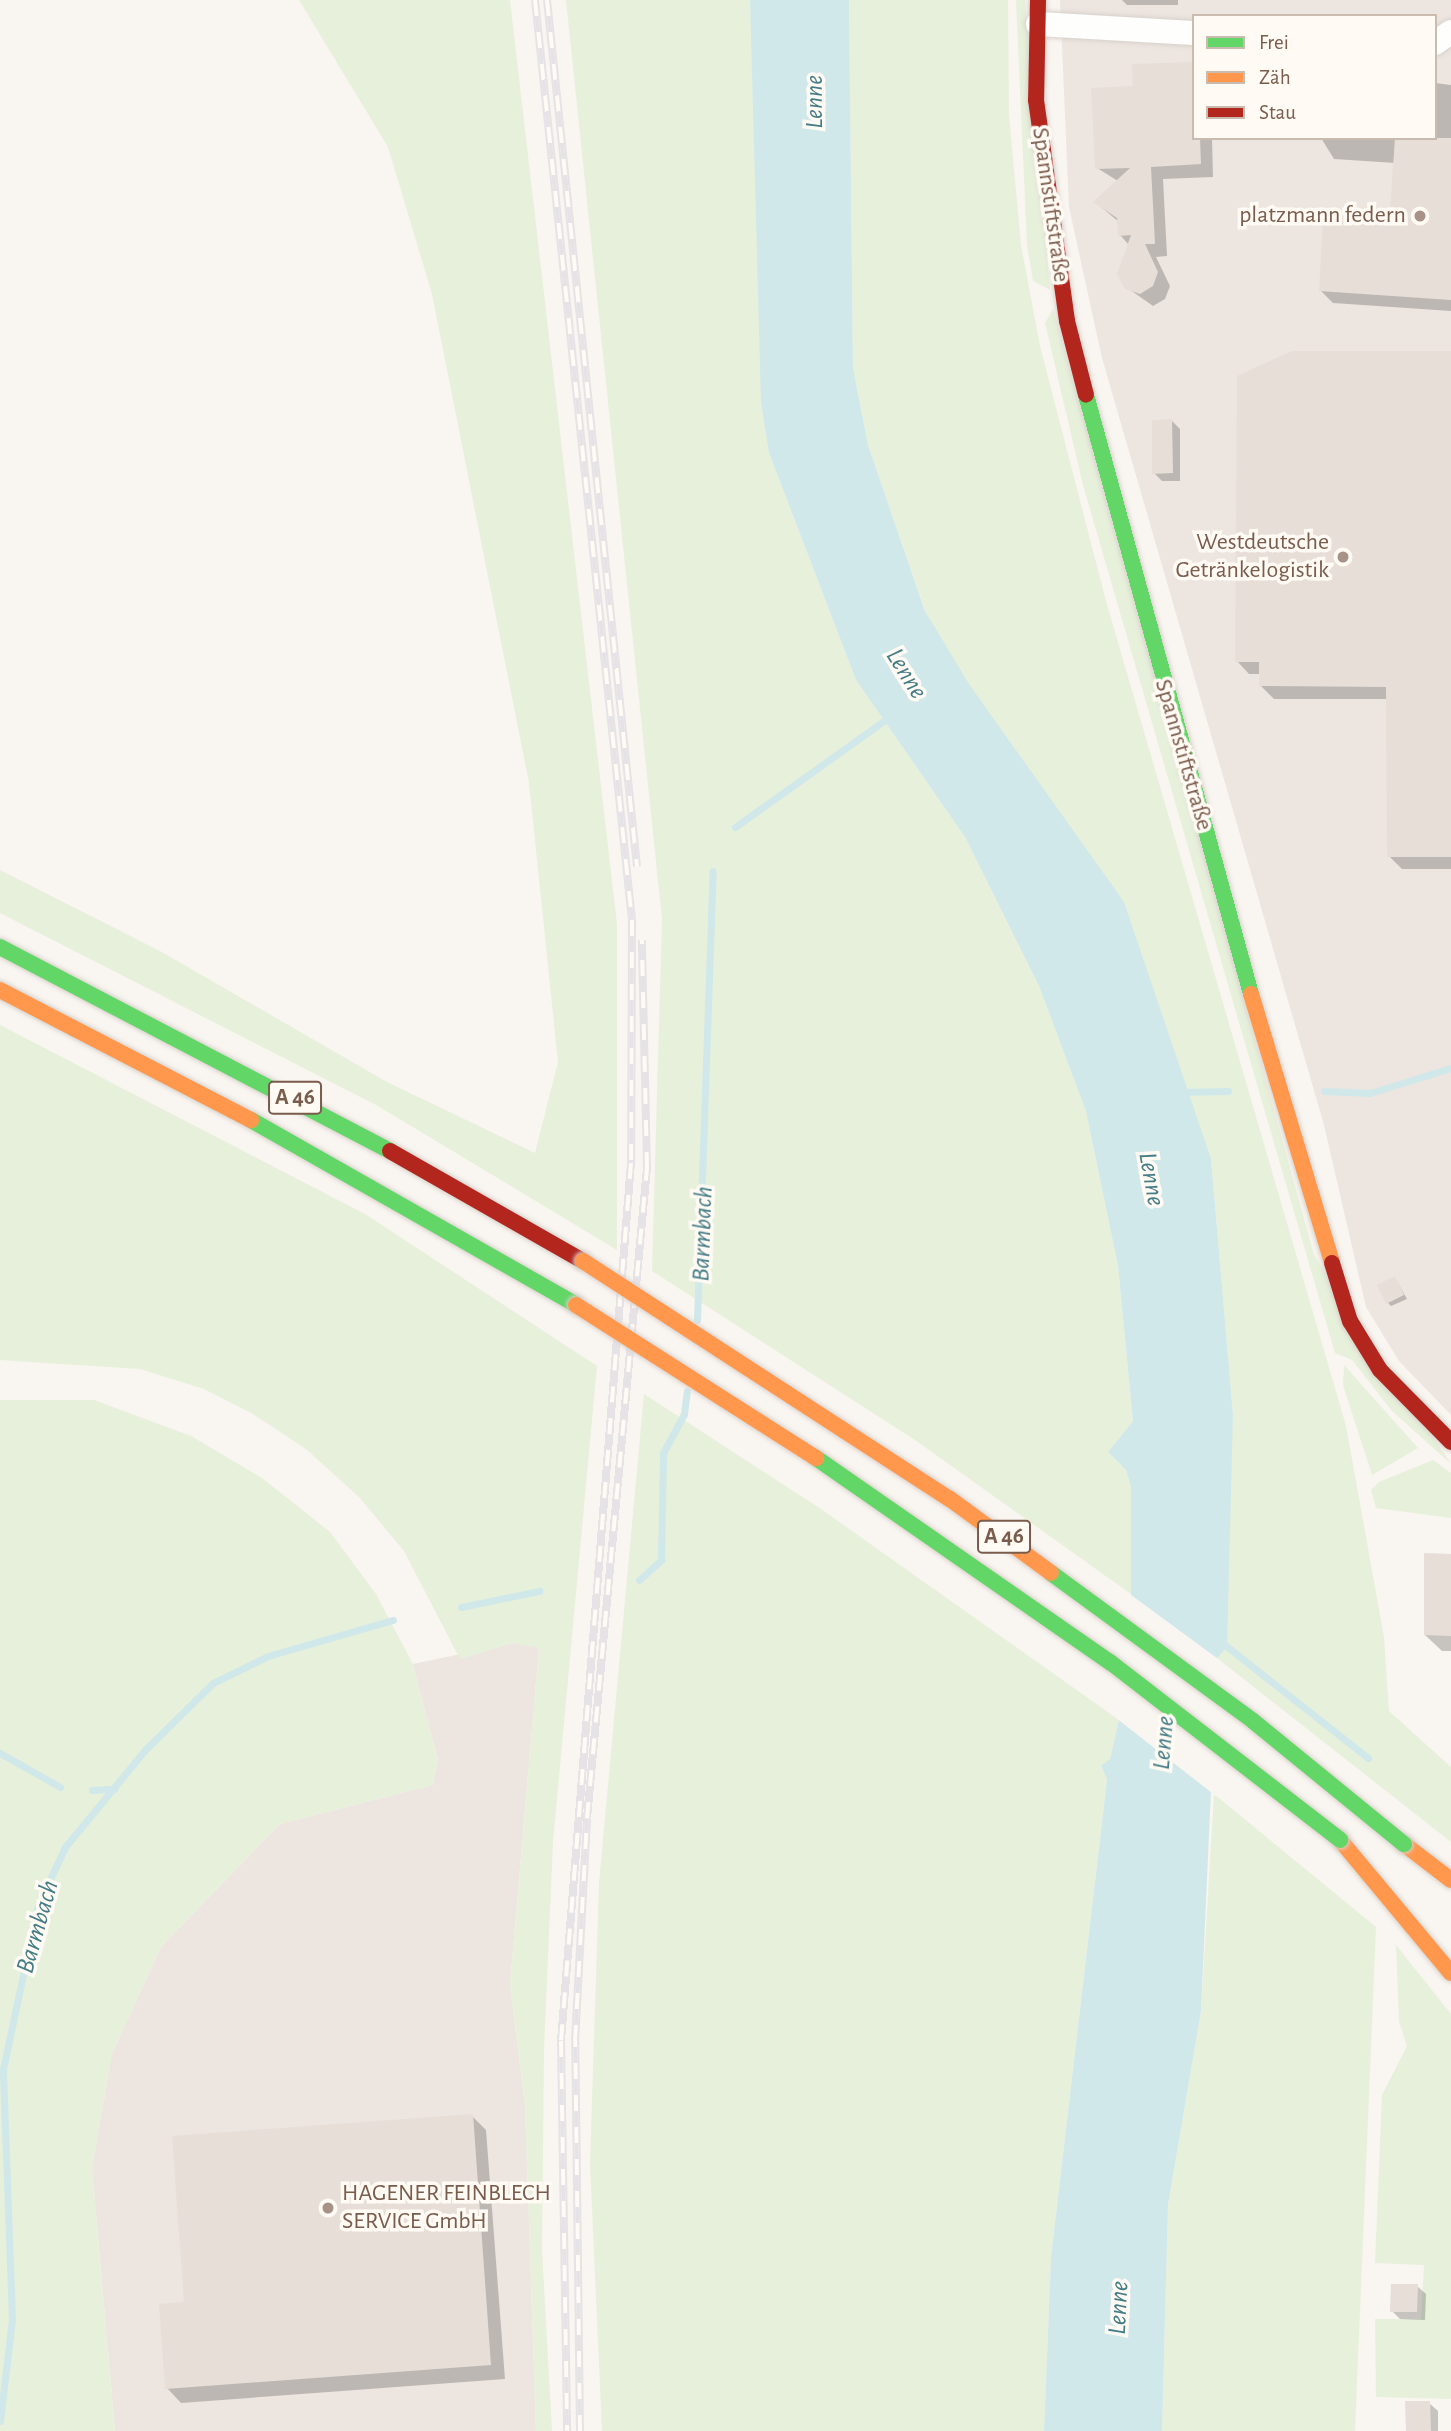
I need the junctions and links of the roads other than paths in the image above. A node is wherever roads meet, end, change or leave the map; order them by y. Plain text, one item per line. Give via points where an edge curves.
1 (1038, 12) edge
2 (1192, 33) edge
3 (0, 947) edge
4 (0, 990) edge
5 (1451, 1442) edge
6 (1340, 1840) junction
7 (1451, 1880) edge
8 (1418, 1903) dead end
9 (1451, 1973) edge

1 - 2 street, Spannstiftstraße
1 - 5 main road, Spannstiftstraße via 1036,100 1067,321 1132,577 1324,1250 1350,1321 1380,1370
3 - 7 main road, A 46, bridge via 332,1118 583,1261 950,1499 1253,1721
4 - 6 main road, A 46, bridge via 317,1154 576,1305 884,1501 1110,1662
6 - 8 main road, A 46
6 - 9 main road

